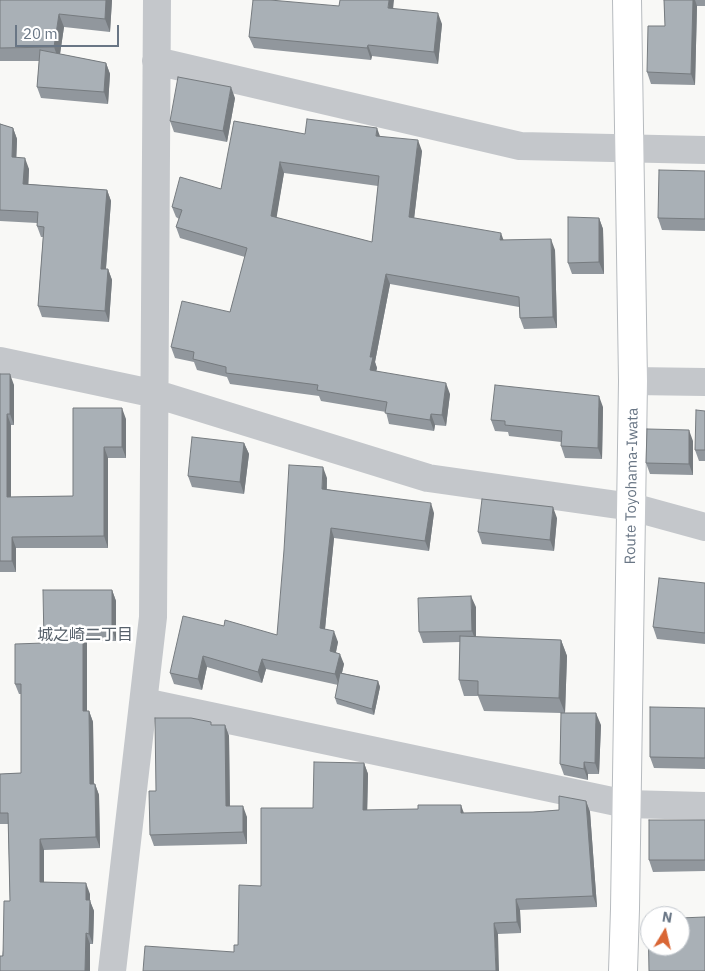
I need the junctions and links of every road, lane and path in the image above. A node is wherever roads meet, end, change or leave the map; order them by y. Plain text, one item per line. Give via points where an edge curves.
1 (158, 0) edge
2 (627, 0) edge
3 (156, 61) junction
4 (629, 149) junction
5 (705, 150) edge
6 (0, 361) edge
7 (634, 381) junction
8 (705, 382) edge
9 (156, 394) junction
10 (632, 507) junction
11 (705, 527) edge
12 (144, 702) junction
13 (626, 804) junction
14 (705, 806) edge
15 (112, 971) edge
16 (623, 971) edge

1 - 3 street
2 - 4 main road, Route Toyohama-Iwata
3 - 4 street via 520,146
3 - 9 street
4 - 5 street
4 - 7 main road, Route Toyohama-Iwata
6 - 9 street
7 - 8 street
7 - 10 main road, Route Toyohama-Iwata
9 - 10 street via 428,478
9 - 12 street via 153,617
10 - 11 street
10 - 13 main road, Route Toyohama-Iwata
12 - 13 street
12 - 15 street
13 - 14 street
13 - 16 main road, Route Toyohama-Iwata

